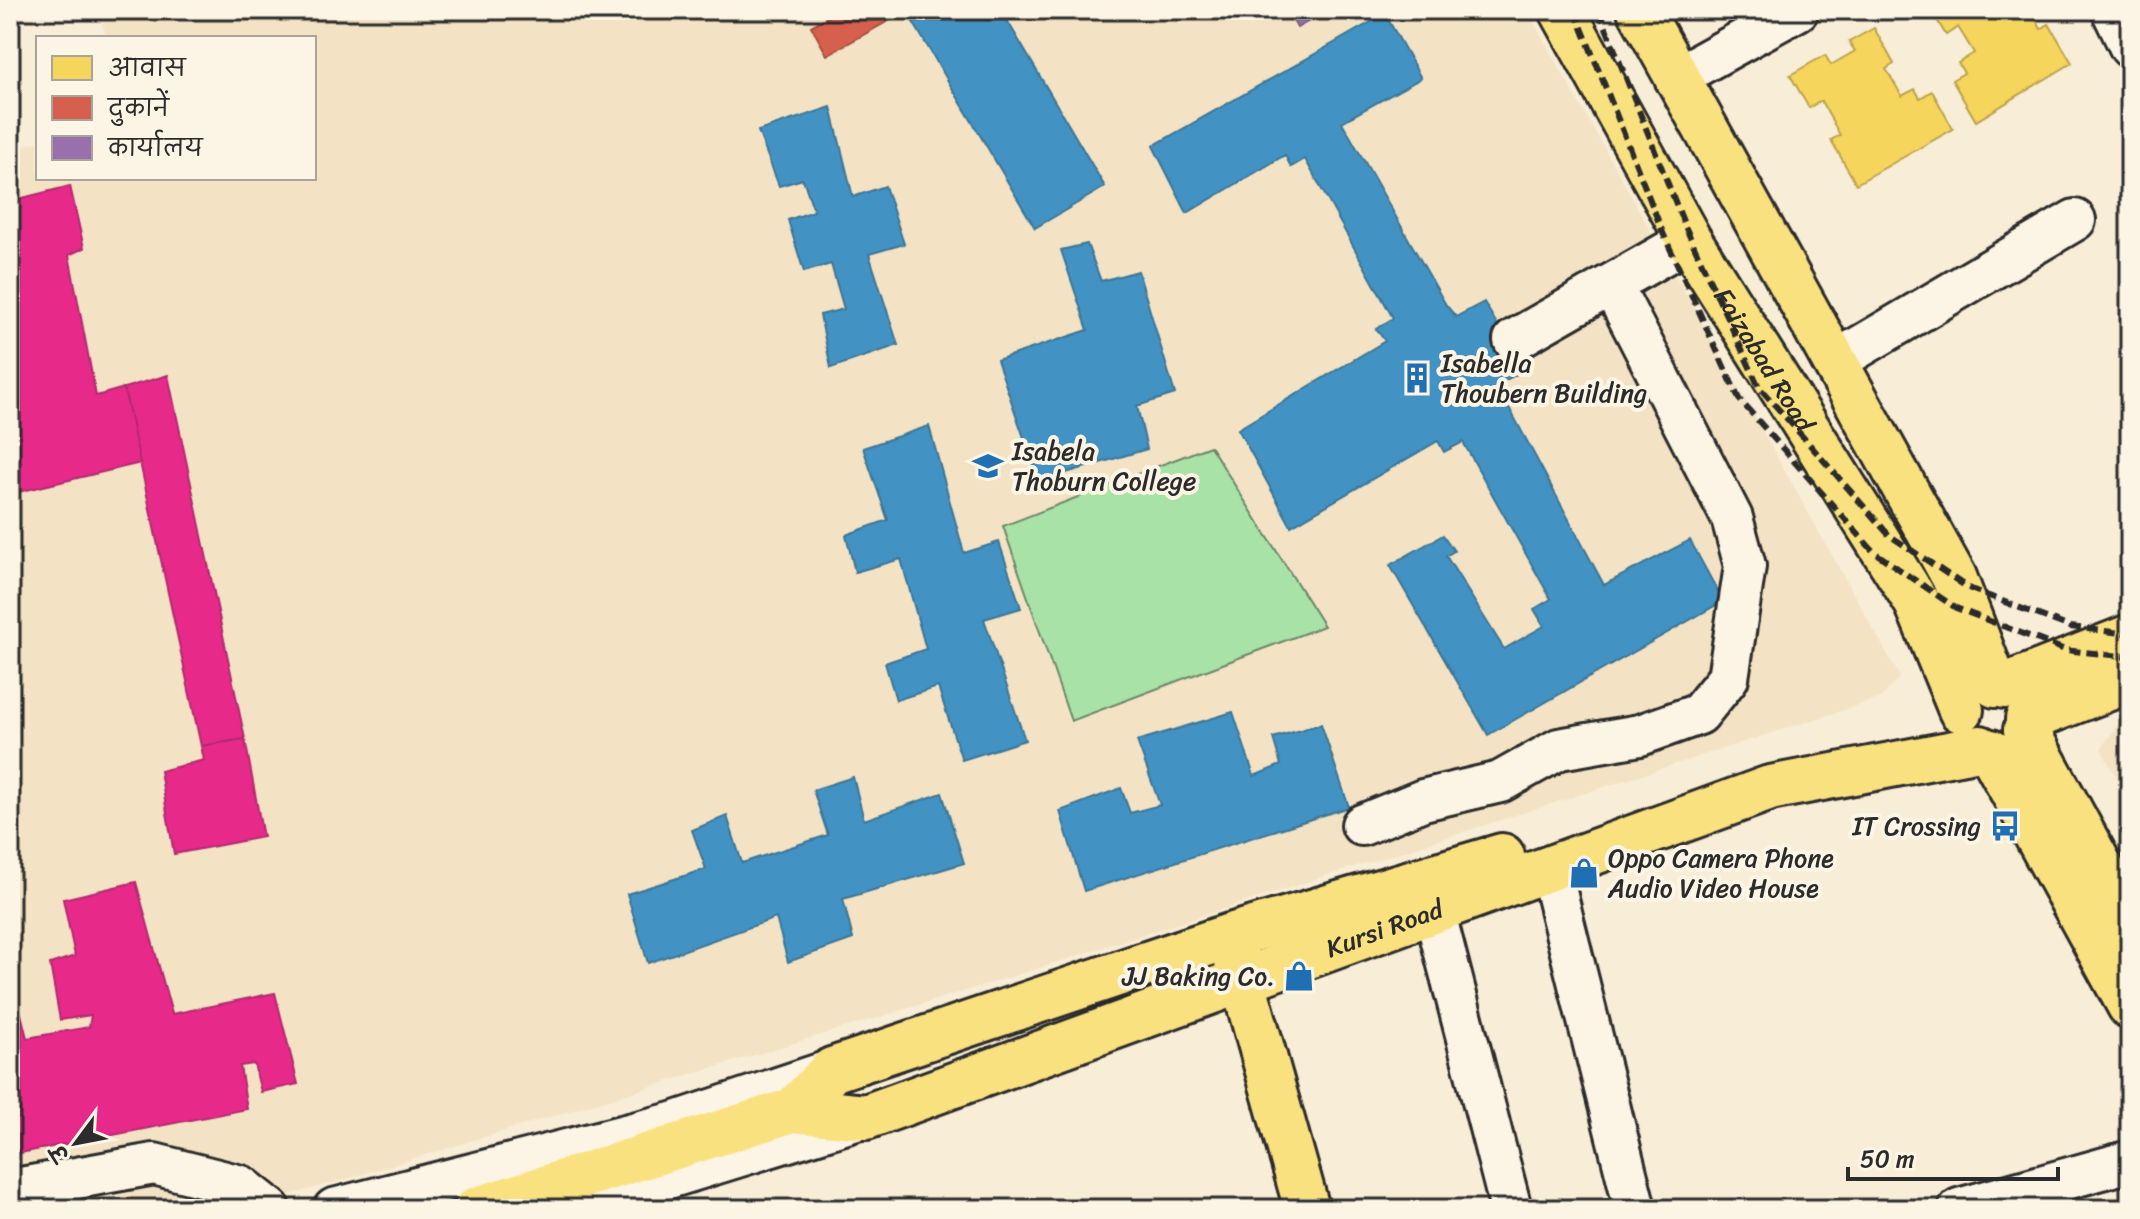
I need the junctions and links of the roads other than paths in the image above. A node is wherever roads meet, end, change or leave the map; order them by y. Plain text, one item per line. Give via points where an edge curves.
1 (1562, 10) edge
2 (1640, 10) edge
3 (1798, 10) edge
4 (2112, 10) edge
5 (2130, 47) edge
6 (1675, 78) junction
7 (2075, 220) dead end
8 (1689, 240) junction
9 (1613, 287) junction
10 (1514, 340) dead end
11 (1834, 362) junction
12 (2130, 637) edge
13 (2130, 680) edge
14 (1993, 719) junction
15 (1362, 825) dead end
16 (1550, 868) junction
17 (1434, 910) junction
18 (2130, 921) edge
19 (1230, 936) junction
20 (1242, 979) junction
21 (2130, 1006) edge
22 (832, 1070) junction
23 (793, 1110) junction
24 (866, 1117) junction
25 (2130, 1161) edge
26 (10, 1190) edge
27 (270, 1209) edge
28 (334, 1209) edge
29 (477, 1209) edge
30 (568, 1209) edge
31 (1307, 1209) edge
32 (1511, 1209) edge
33 (1635, 1209) edge
34 (1959, 1209) edge

1 - 8 main road, Faizabad Road
2 - 6 main road, Faizabad Road
3 - 6 street
4 - 5 street
6 - 11 main road, Faizabad Road
7 - 11 street
8 - 9 street
8 - 14 main road, Faizabad Road
9 - 10 street
9 - 15 street via 1732,518 1745,566 1728,678 1699,714 1640,735 1559,749 1500,782 1423,800
11 - 14 main road, Faizabad Road via 1954,577
12 - 14 main road
13 - 14 main road
14 - 16 main road, Kursi Road via 1770,788
14 - 18 main road, Faizabad Road
14 - 19 main road, Kursi Road
14 - 21 main road, Faizabad Road
16 - 17 main road, Kursi Road
16 - 33 street
17 - 20 main road, Kursi Road
17 - 32 street
19 - 20 main road
19 - 22 main road, Kursi Road
20 - 24 main road, Kursi Road
20 - 31 main road
22 - 23 main road, Kursi Road
22 - 28 street via 673,1123
23 - 24 main road, Kursi Road
23 - 29 main road, Kursi Road
24 - 30 street
25 - 34 street
26 - 27 street via 154,1164 241,1186

